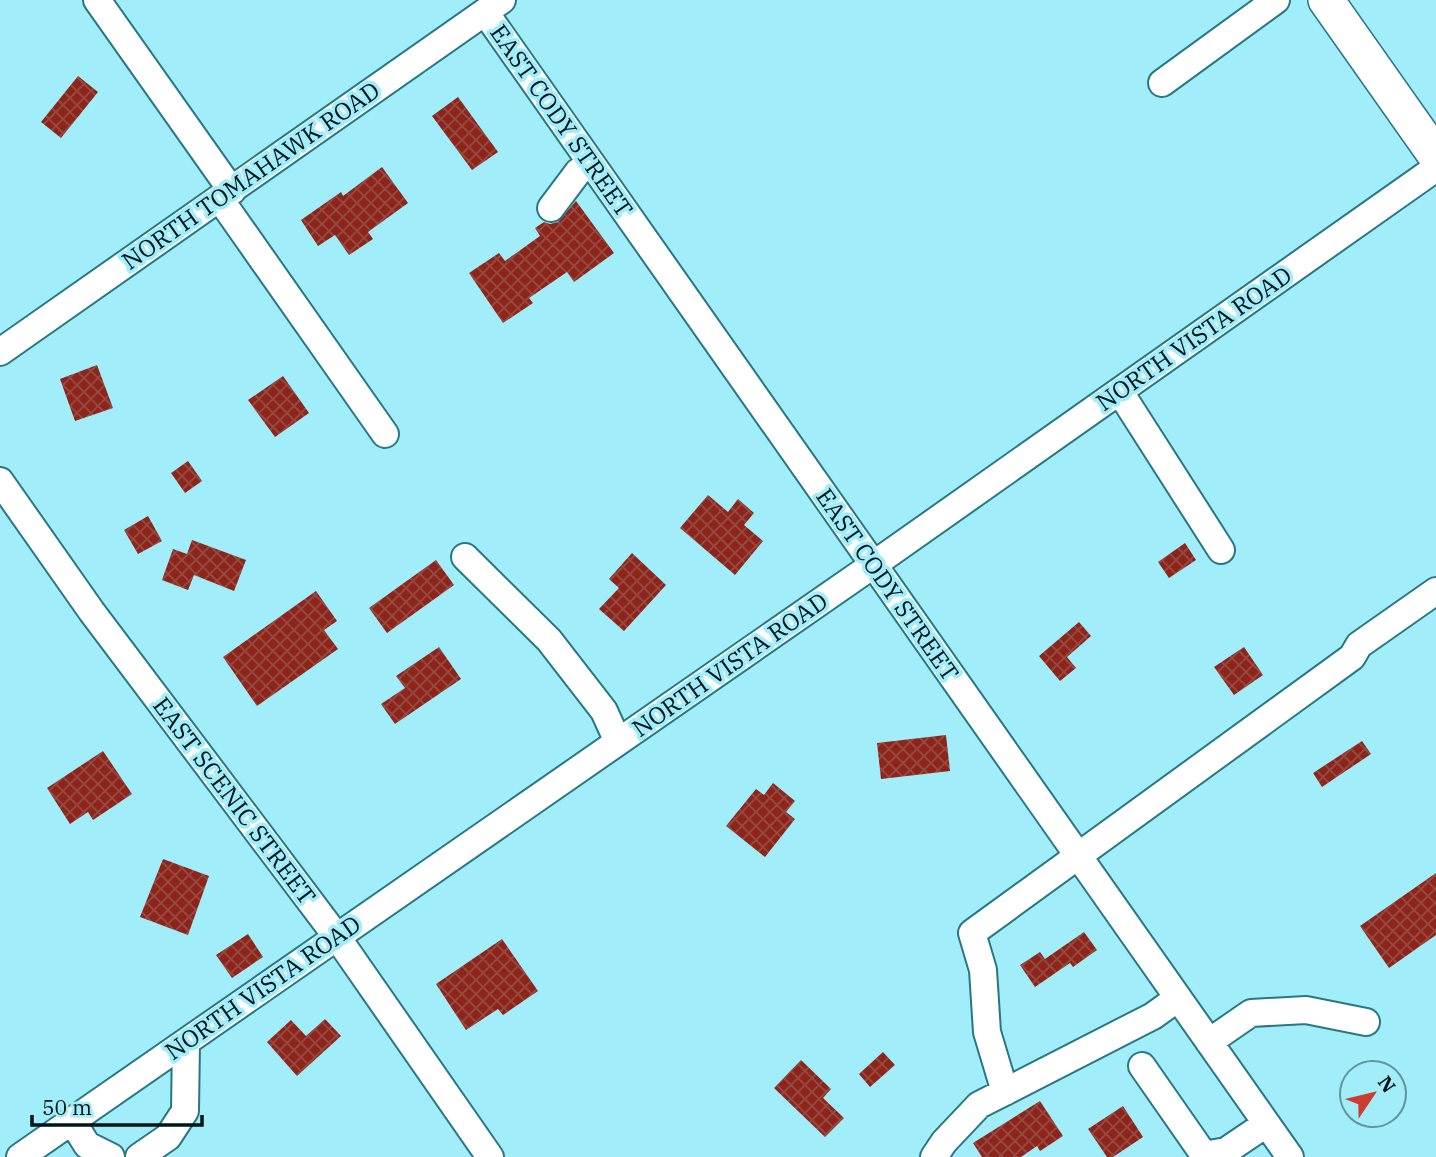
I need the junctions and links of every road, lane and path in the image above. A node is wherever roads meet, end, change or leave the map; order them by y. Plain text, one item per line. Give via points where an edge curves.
1 (97, 0) edge
2 (1276, 0) edge
3 (1326, 0) edge
4 (494, 6) edge
5 (1162, 83) dead end
6 (1436, 156) edge
7 (591, 163) junction
8 (1436, 168) edge
9 (226, 195) junction
10 (551, 208) dead end
11 (0, 352) edge
12 (1120, 392) junction
13 (385, 433) dead end
14 (0, 481) edge
15 (1221, 550) dead end
16 (466, 557) dead end
17 (873, 565) junction
18 (1436, 591) edge
19 (618, 742) junction
20 (1078, 856) junction
21 (337, 937) junction
22 (1178, 998) junction
23 (1366, 1022) dead end
24 (186, 1042) junction
25 (1209, 1042) junction
26 (1142, 1066) dead end
27 (1005, 1092) junction
28 (72, 1121) junction
29 (1266, 1124) junction
30 (20, 1157) edge
31 (111, 1157) edge
32 (139, 1157) edge
33 (490, 1157) edge
34 (934, 1157) edge
35 (1290, 1157) edge

1 - 9 street
2 - 5 street
3 - 6 main road
4 - 7 street, EAST CODY STREET
4 - 9 street, NORTH TOMAHAWK ROAD
7 - 10 street via 578,172
7 - 17 street, EAST CODY STREET
8 - 12 street, NORTH VISTA ROAD
9 - 11 street, NORTH TOMAHAWK ROAD
9 - 13 street
12 - 15 street
12 - 17 street, NORTH VISTA ROAD
14 - 21 street, EAST SCENIC STREET
16 - 19 street via 549,640 604,711
17 - 19 street, NORTH VISTA ROAD
17 - 20 street, EAST CODY STREET
18 - 20 street
19 - 21 street, NORTH VISTA ROAD
20 - 22 street, EAST CODY STREET
20 - 27 street via 972,933 983,970 987,1032
21 - 24 street, NORTH VISTA ROAD
21 - 33 street, EAST SCENIC STREET
22 - 25 street, EAST CODY STREET
22 - 27 street via 1134,1026
23 - 25 street via 1306,1010 1251,1013
24 - 28 street, NORTH VISTA ROAD
24 - 32 street via 185,1111 168,1138
25 - 29 street, EAST CODY STREET
26 - 29 street via 1204,1155 1226,1151
27 - 34 street via 979,1105
28 - 30 street, NORTH VISTA ROAD
28 - 31 street via 87,1145
29 - 35 street, EAST CODY STREET

